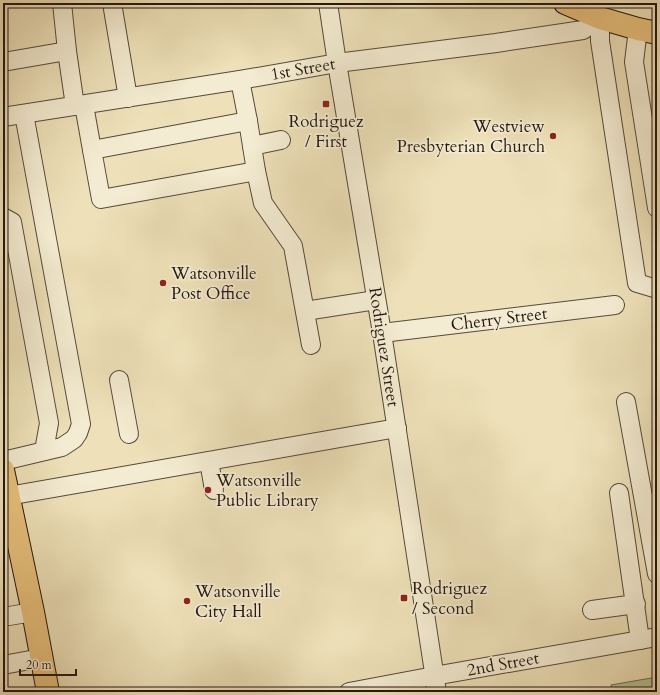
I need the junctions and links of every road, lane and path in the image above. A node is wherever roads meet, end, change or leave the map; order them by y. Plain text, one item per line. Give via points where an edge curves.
1 (62, 3) edge
2 (112, 3) edge
3 (328, 3) edge
4 (565, 3) edge
5 (600, 18) junction
6 (648, 31) edge
7 (67, 51) junction
8 (3, 62) edge
9 (336, 63) junction
10 (240, 80) junction
11 (128, 98) junction
12 (79, 105) junction
13 (24, 114) junction
14 (3, 117) edge
15 (248, 121) junction
16 (281, 140) dead end
17 (252, 146) junction
18 (92, 150) junction
19 (256, 171) junction
20 (657, 208) edge
21 (3, 217) edge
22 (657, 289) edge
23 (376, 300) junction
24 (615, 305) dead end
25 (305, 311) junction
26 (382, 333) junction
27 (311, 345) dead end
28 (119, 380) dead end
29 (626, 402) dead end
30 (397, 428) junction
31 (129, 434) dead end
32 (44, 451) junction
33 (3, 461) edge
34 (209, 461) junction
35 (3, 470) edge
36 (214, 490) dead end
37 (619, 493) dead end
38 (8, 496) junction
39 (657, 574) edge
40 (636, 604) junction
41 (592, 610) dead end
42 (33, 612) junction
43 (3, 617) edge
44 (649, 638) edge
45 (41, 658) junction
46 (3, 664) edge
47 (436, 684) edge
48 (48, 692) edge
49 (349, 692) edge

1 - 7 street
2 - 11 street
3 - 9 street, Rodriguez Street
4 - 5 main road
5 - 6 main road
5 - 9 street, 1st Street via 583,30
5 - 22 street via 600,41 637,283
6 - 20 street via 634,62
7 - 8 street
7 - 12 street
9 - 10 street, 1st Street
9 - 23 street, Rodriguez Street
10 - 11 street, 1st Street
10 - 15 street
11 - 12 street, 1st Street
12 - 13 street, 1st Street
12 - 18 street
13 - 14 street, 1st Street
13 - 32 street via 81,424 74,439 62,447
15 - 17 street
15 - 18 street
16 - 17 street
17 - 19 street
18 - 19 street via 101,199
19 - 25 street via 263,203 293,246
21 - 32 street via 12,222 49,422
23 - 25 street
23 - 26 street, Rodriguez Street
24 - 26 street, Cherry Street
25 - 27 street
26 - 30 street, Rodriguez Street
28 - 31 street
29 - 39 street
30 - 34 street
30 - 47 street, Rodriguez Street
32 - 33 street
34 - 36 street
34 - 38 street
35 - 38 main road
37 - 40 street
38 - 42 main road
40 - 41 street
40 - 44 street
42 - 43 street
42 - 45 main road
44 - 47 street, 2nd Street
45 - 46 street
45 - 48 main road
47 - 49 street, 2nd Street

